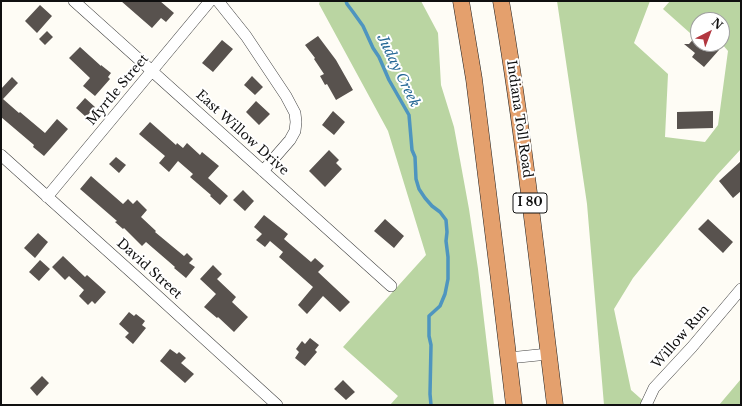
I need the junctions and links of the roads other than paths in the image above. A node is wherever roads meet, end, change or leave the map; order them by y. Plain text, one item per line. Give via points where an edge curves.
1 (74, 1) edge
2 (210, 1) edge
3 (218, 1) edge
4 (461, 1) edge
5 (500, 1) edge
6 (152, 71) junction
7 (1, 155) edge
8 (263, 171) junction
9 (47, 197) junction
10 (391, 286) dead end
11 (741, 289) edge
12 (548, 354) junction
13 (509, 358) junction
14 (277, 405) edge
15 (514, 405) edge
16 (555, 405) edge
17 (646, 405) edge

1 - 6 street, East Willow Drive
2 - 6 street, Myrtle Street
3 - 8 street via 246,36 295,113 295,132
4 - 13 highway via 474,79
5 - 12 highway, Indiana Toll Road / I 80 via 527,178
6 - 8 street, East Willow Drive
6 - 9 street, Myrtle Street
7 - 9 street, David Street
8 - 10 street, East Willow Drive
9 - 14 street, David Street
11 - 17 street, Willow Run via 654,388
12 - 13 street
12 - 16 highway, Indiana Toll Road / I 80
13 - 15 highway

